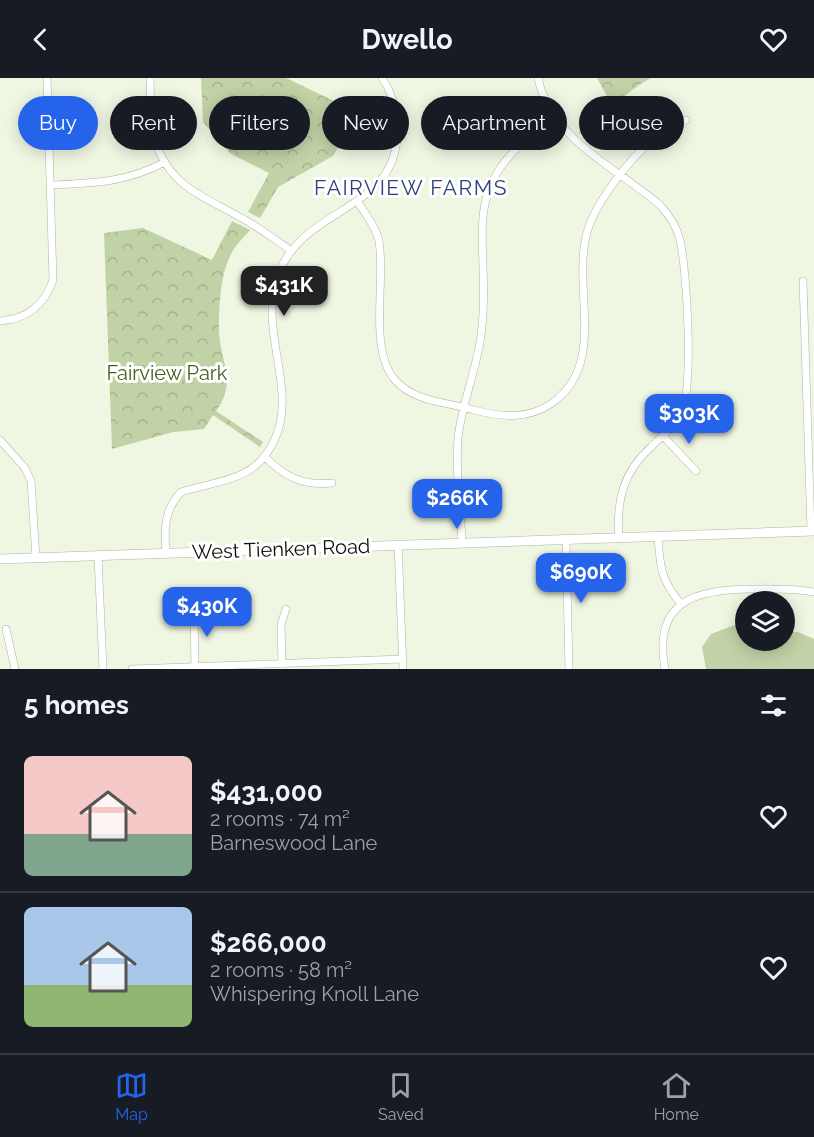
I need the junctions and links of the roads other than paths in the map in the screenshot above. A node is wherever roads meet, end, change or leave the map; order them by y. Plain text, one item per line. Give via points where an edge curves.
1 (47, 78) edge
2 (150, 78) edge
3 (382, 78) edge
4 (538, 78) edge
5 (544, 96) edge
6 (686, 120) dead end
7 (567, 129) edge
8 (515, 150) edge
9 (165, 162) junction
10 (621, 176) junction
11 (50, 185) junction
12 (358, 202) junction
13 (292, 251) junction
14 (802, 281) dead end
15 (0, 321) edge
16 (463, 407) junction
17 (663, 436) junction
18 (0, 441) edge
19 (264, 456) junction
20 (696, 471) dead end
21 (332, 483) dead end
22 (813, 531) edge
23 (658, 536) junction
24 (619, 538) junction
25 (566, 540) junction
26 (462, 543) junction
27 (398, 545) junction
28 (166, 553) junction
29 (98, 556) junction
30 (36, 558) junction
31 (0, 559) edge
32 (814, 592) edge
33 (681, 604) junction
34 (194, 609) dead end
35 (286, 609) dead end
36 (6, 629) dead end
37 (403, 659) junction
38 (282, 664) junction
39 (290, 666) edge
40 (195, 668) edge
41 (15, 669) edge
42 (103, 669) edge
43 (132, 669) edge
44 (403, 669) edge
45 (569, 669) edge
46 (665, 669) edge

1 - 11 street
2 - 9 street via 153,131
3 - 12 street via 395,105 396,147 380,182
4 - 5 street
6 - 10 street via 654,140
7 - 10 street
8 - 16 street via 502,164 486,198 480,237 481,335
9 - 11 street via 116,181
9 - 13 street via 193,193 253,224
10 - 16 street via 593,215 588,230 582,270 585,340 574,381 561,397 538,411 507,416
10 - 17 street via 660,205 670,216 680,239 687,390 682,412
11 - 15 street via 54,269 50,290 34,311 22,318
12 - 13 street via 316,226
12 - 16 street via 379,241 381,330 388,369 415,395
13 - 19 street via 281,271 272,311 282,416 274,442
14 - 22 street
16 - 26 street via 458,441
17 - 20 street
17 - 24 street via 628,473 619,504
18 - 30 street via 25,468 31,481
19 - 21 street via 296,481
19 - 28 street via 231,481 181,492 170,506 165,522
22 - 23 street, West Tienken Road
23 - 24 street, West Tienken Road
23 - 33 street via 661,574
24 - 25 street, West Tienken Road
25 - 26 street, West Tienken Road
25 - 45 street
26 - 27 street, West Tienken Road
27 - 28 street, West Tienken Road
27 - 37 street
28 - 29 street, West Tienken Road
29 - 30 street, West Tienken Road
29 - 42 street
30 - 31 street, West Tienken Road
32 - 33 street via 719,590 698,594
33 - 46 street via 664,634
34 - 40 street
35 - 38 street via 281,624
36 - 41 street
37 - 39 street
37 - 44 street
38 - 39 street
38 - 40 street
40 - 43 street

